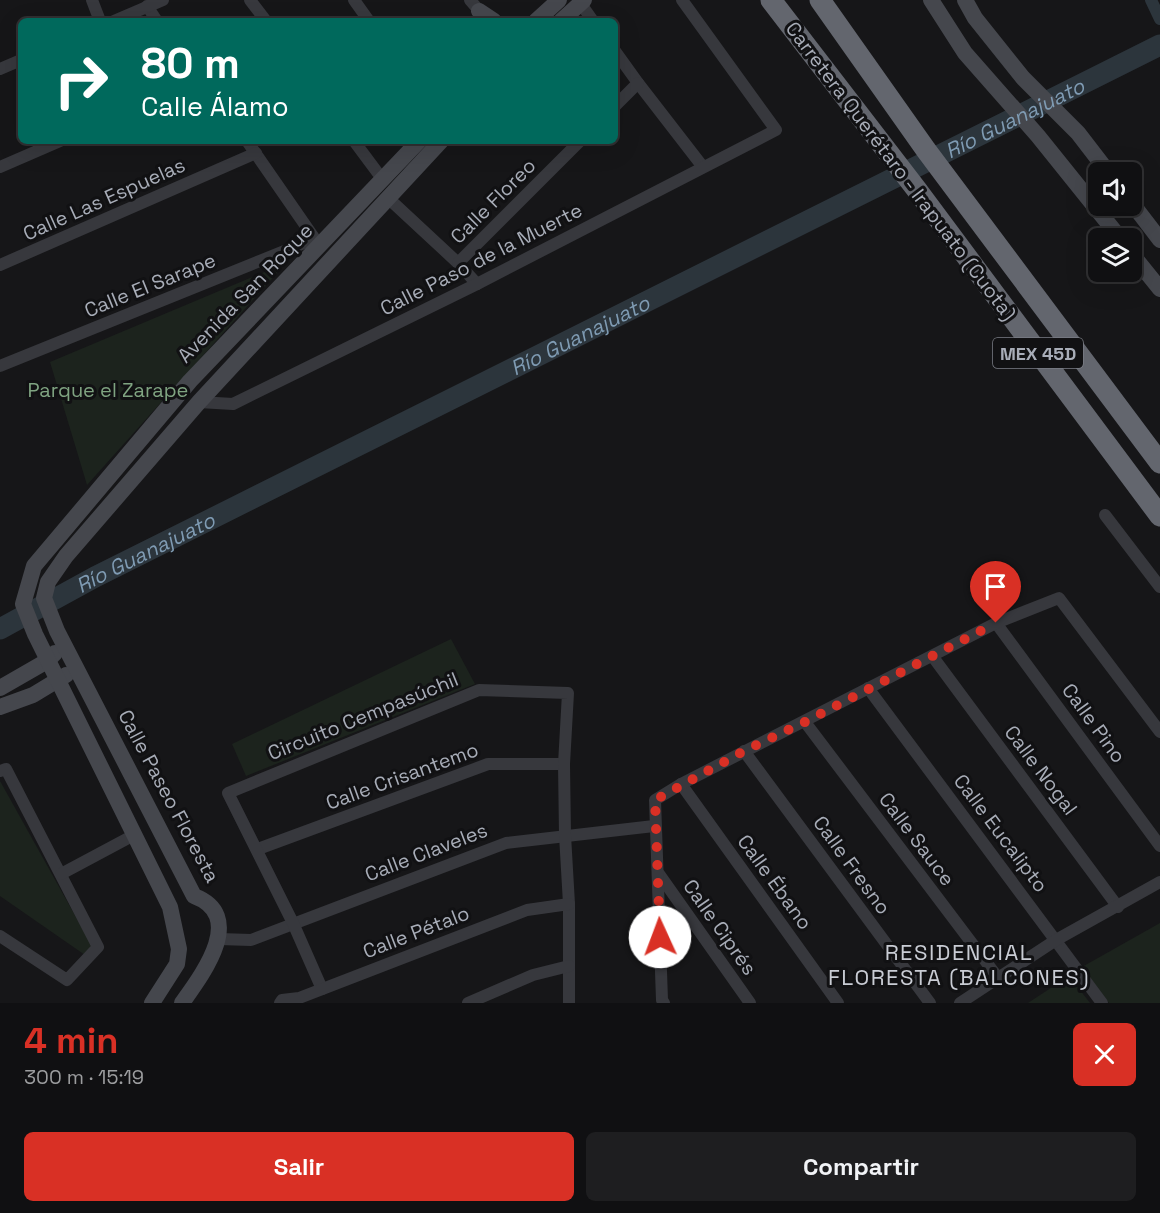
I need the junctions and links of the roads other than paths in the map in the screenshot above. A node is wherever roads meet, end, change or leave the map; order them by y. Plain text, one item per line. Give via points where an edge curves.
1 (92, 0) edge
2 (162, 0) edge
3 (250, 0) edge
4 (354, 0) edge
5 (559, 0) edge
6 (682, 0) edge
7 (771, 0) edge
8 (820, 0) edge
9 (931, 0) edge
10 (965, 0) edge
11 (582, 2) edge
12 (147, 6) junction
13 (99, 18) edge
14 (121, 18) edge
15 (156, 18) edge
16 (264, 18) edge
17 (367, 18) edge
18 (538, 18) edge
19 (564, 18) edge
20 (591, 18) edge
21 (618, 55) edge
22 (18, 61) edge
23 (0, 69) edge
24 (638, 83) junction
25 (618, 103) edge
26 (53, 144) edge
27 (249, 144) edge
28 (356, 144) edge
29 (416, 144) edge
30 (438, 144) edge
31 (577, 144) edge
32 (256, 153) junction
33 (1100, 162) edge
34 (0, 167) edge
35 (703, 167) junction
36 (383, 180) junction
37 (388, 198) junction
38 (1142, 216) edge
39 (1112, 228) edge
40 (1160, 240) edge
41 (317, 243) junction
42 (458, 263) junction
43 (0, 265) edge
44 (1142, 267) edge
45 (477, 284) junction
46 (1160, 290) edge
47 (0, 366) edge
48 (199, 402) junction
49 (1160, 463) edge
50 (1105, 515) dead end
51 (1160, 516) edge
52 (1160, 587) edge
53 (996, 623) junction
54 (36, 637) junction
55 (60, 637) junction
56 (933, 657) junction
57 (47, 661) junction
58 (77, 668) junction
59 (20, 678) junction
60 (57, 680) junction
61 (0, 688) edge
62 (868, 688) junction
63 (0, 707) edge
64 (805, 722) junction
65 (1160, 732) edge
66 (744, 751) junction
67 (564, 764) junction
68 (0, 771) edge
69 (681, 784) junction
70 (654, 826) junction
71 (134, 835) junction
72 (565, 835) junction
73 (1160, 846) edge
74 (258, 849) junction
75 (658, 873) junction
76 (61, 874) junction
77 (1160, 882) edge
78 (194, 896) junction
79 (569, 904) junction
80 (170, 907) junction
81 (1118, 907) junction
82 (293, 923) junction
83 (0, 936) edge
84 (219, 939) junction
85 (1056, 940) junction
86 (177, 964) junction
87 (569, 966) junction
88 (202, 976) junction
89 (999, 979) junction
90 (322, 989) junction
91 (152, 1003) edge
92 (182, 1003) edge
93 (280, 1003) edge
94 (468, 1003) edge
95 (569, 1003) edge
96 (664, 1003) edge
97 (750, 1003) edge
98 (838, 1003) edge
99 (930, 1003) edge
100 (960, 1003) edge
101 (1102, 1003) edge

1 - 13 street
2 - 12 street
3 - 16 street
4 - 17 street
5 - 18 street
6 - 35 street, Calle Paso de la Muerte via 776,130
7 - 51 highway, Carretera Querétaro - Irapuato (Cuota) / MEX 45D
8 - 49 highway, Carretera Querétaro - Irapuato (Cuota) / MEX 45D via 926,150
9 - 39 street via 965,53
10 - 33 street via 1023,78 1078,133
11 - 19 street
11 - 20 street
12 - 14 street
12 - 15 street
21 - 24 street
22 - 23 street
24 - 25 street
24 - 35 street
26 - 34 street
27 - 32 street
28 - 36 street
29 - 36 street, Avenida San Roque
30 - 37 street, Avenida San Roque
31 - 42 street, Calle Floreo
32 - 41 street
32 - 43 street, Calle Las Espuelas
35 - 45 street, Calle Paso de la Muerte
36 - 41 street, Avenida San Roque
37 - 42 street
37 - 48 street, Avenida San Roque
38 - 40 street
41 - 47 street, Calle El Sarape
41 - 54 street, Avenida San Roque via 190,381 34,566 23,604
42 - 45 street
44 - 46 street
45 - 48 street, Calle Paso de la Muerte via 233,404
48 - 55 street, Avenida San Roque via 48,582 44,598
50 - 52 street
53 - 56 street
53 - 65 street via 1059,598
53 - 73 street, Calle Pino
54 - 57 street, Avenida San Roque
54 - 59 street via 31,659
55 - 57 street
55 - 58 street, Avenida San Roque
56 - 62 street
56 - 81 street, Calle Nogal
57 - 59 street
57 - 60 street, Avenida San Roque
58 - 60 street
58 - 78 street, Calle Paseo Floresta
59 - 61 street
60 - 63 street via 33,695
60 - 71 street
62 - 64 street
62 - 85 street, Calle Eucalipto
64 - 66 street
64 - 89 street, Calle Sauce
66 - 69 street
66 - 99 street, Calle Fresno
67 - 72 street, Circuito Cempasúchil
67 - 74 street, Calle Crisantemo via 488,764
67 - 74 street, Circuito Cempasúchil via 568,693 479,690 228,793
68 - 76 street via 6,769
69 - 70 street via 655,800
69 - 98 street, Calle Ébano
70 - 72 street, Calle Claveles
70 - 75 street
71 - 76 street
71 - 80 street
72 - 79 street, Circuito Cempasúchil
72 - 82 street, Calle Claveles via 506,843
74 - 82 street, Circuito Cempasúchil
75 - 96 street
75 - 97 street, Calle Ciprés
76 - 83 street via 98,947 67,980
77 - 81 street
78 - 80 street
78 - 84 street, Calle Paseo Floresta via 207,901 217,917
79 - 87 street, Circuito Cempasúchil
79 - 90 street, Calle Pétalo via 527,910
80 - 86 street via 179,949
81 - 85 street
82 - 84 street, Calle Claveles via 250,940
82 - 90 street, Circuito Cempasúchil
84 - 88 street
85 - 89 street
85 - 101 street, Calle Eucalipto
86 - 88 street
86 - 91 street
87 - 94 street via 533,975
87 - 95 street, Circuito Cempasúchil
88 - 92 street
89 - 100 street
90 - 93 street, Calle Pétalo

